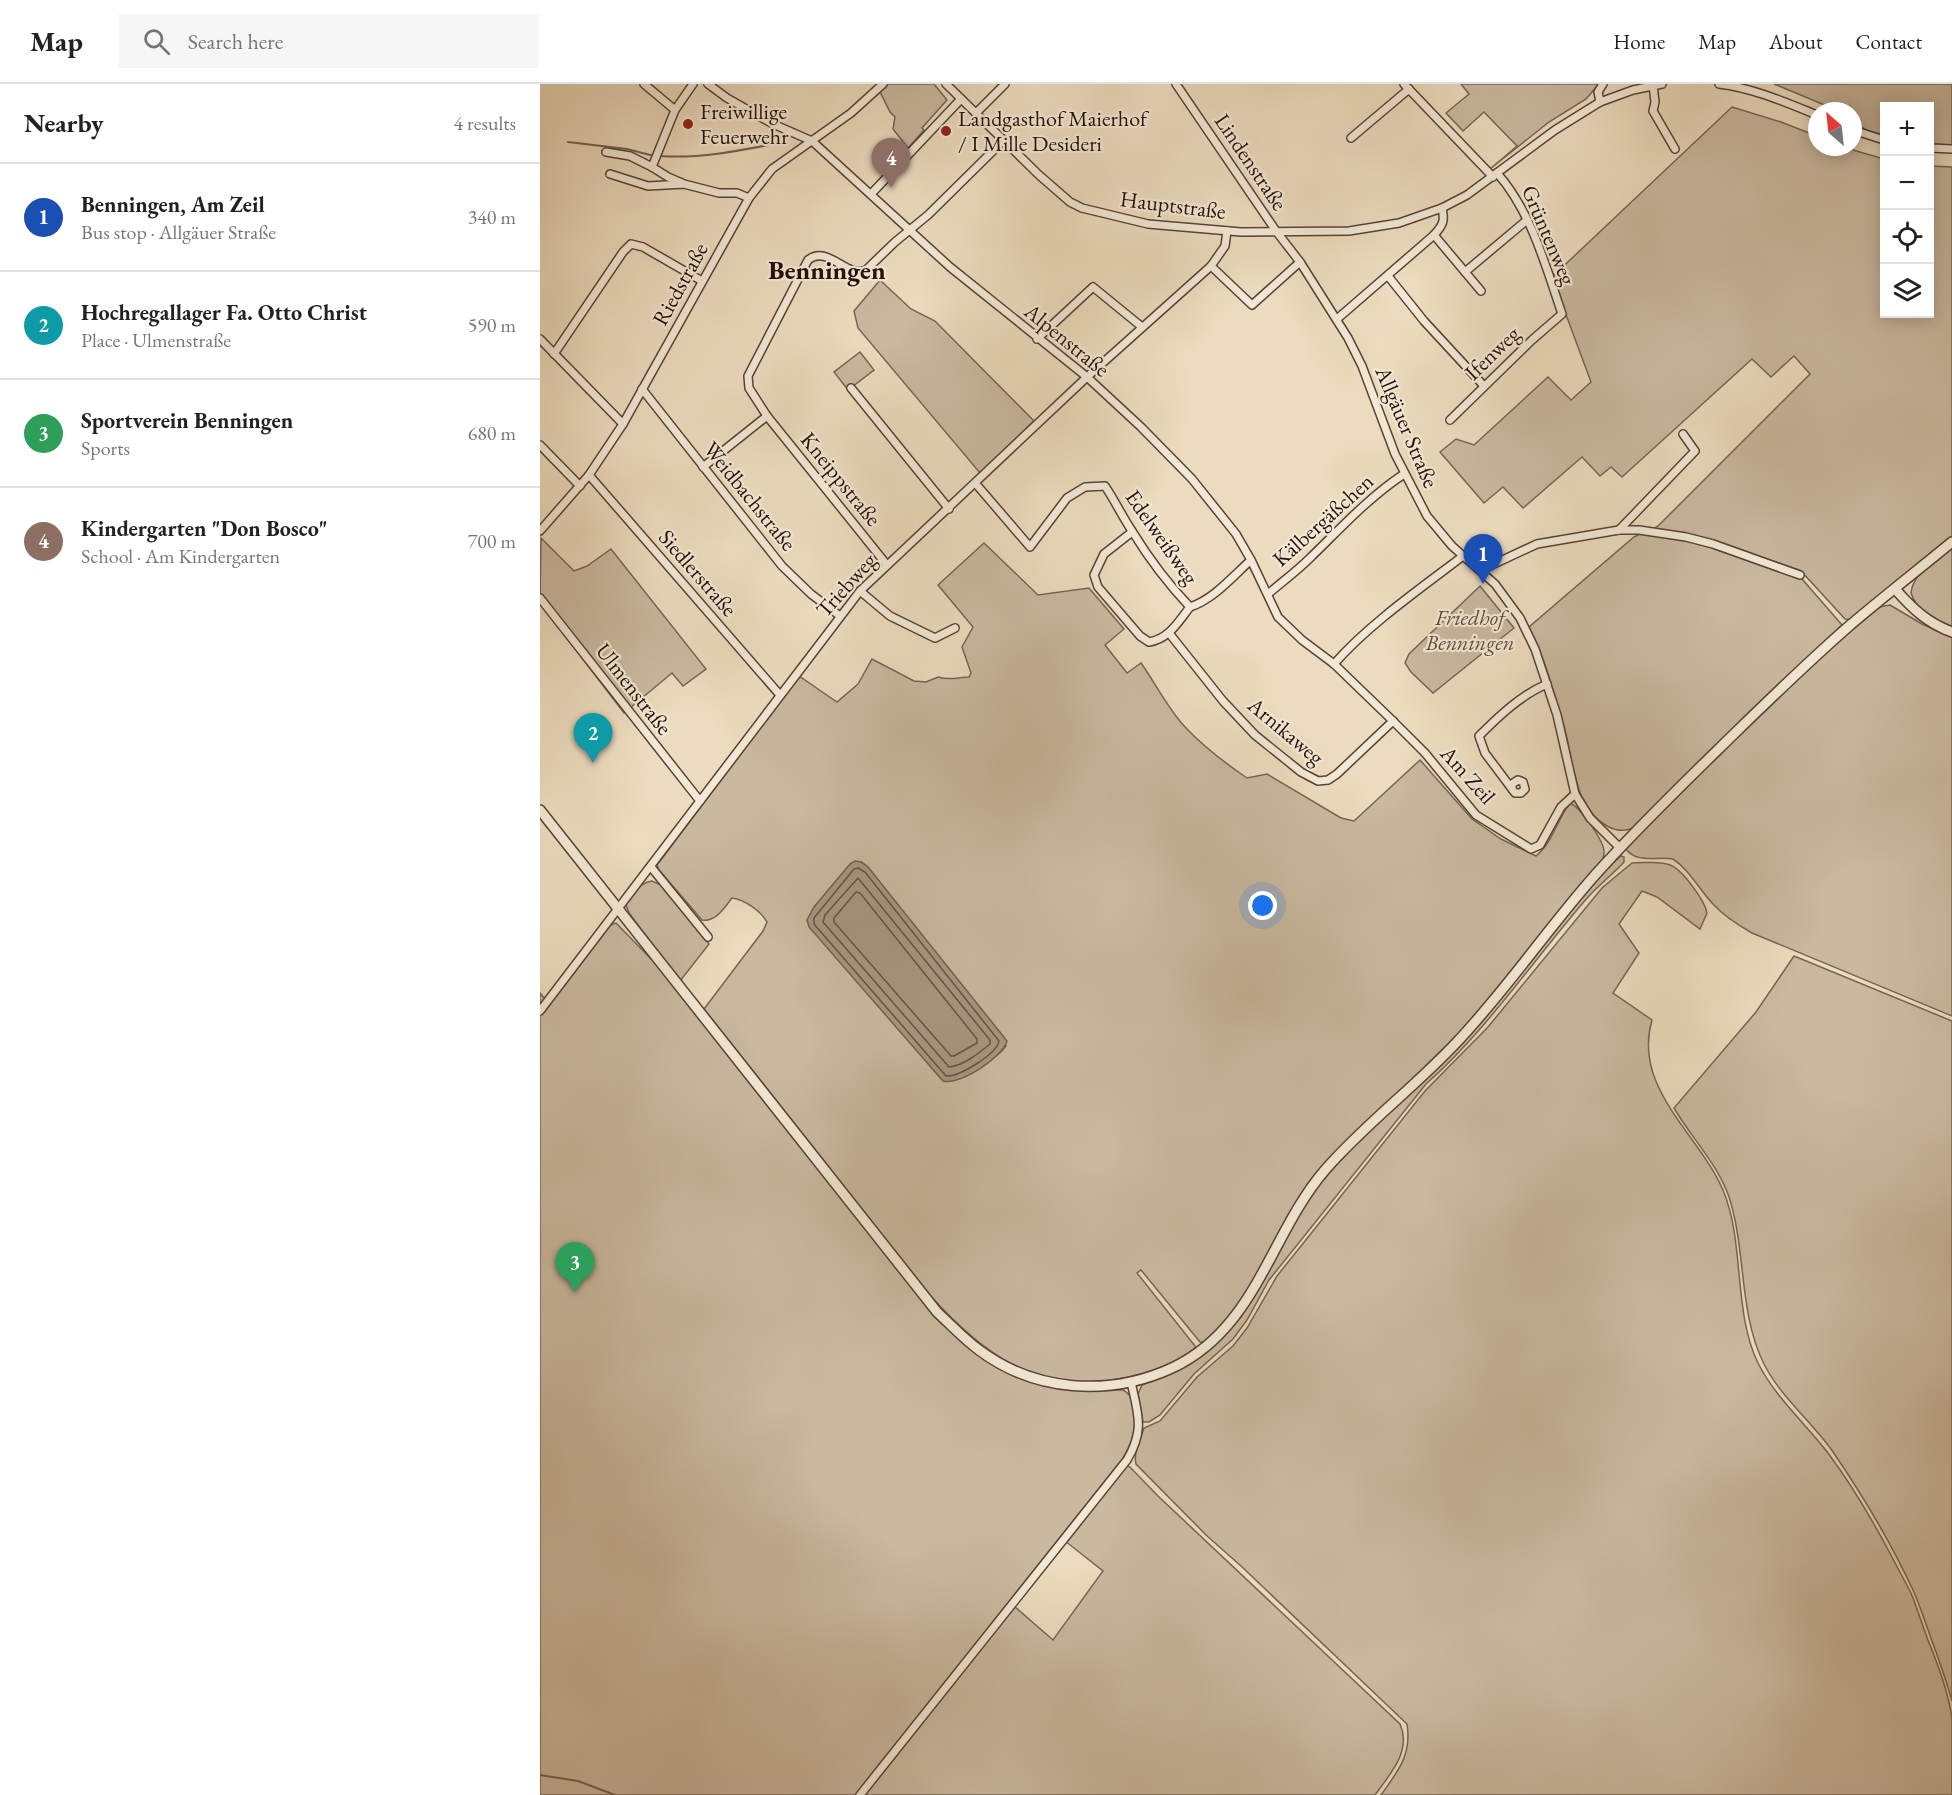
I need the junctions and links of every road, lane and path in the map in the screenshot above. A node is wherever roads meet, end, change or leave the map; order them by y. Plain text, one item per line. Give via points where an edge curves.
1 (644, 84) edge
2 (693, 84) edge
3 (708, 84) edge
4 (883, 84) edge
5 (946, 84) edge
6 (1005, 84) edge
7 (1176, 84) edge
8 (1603, 84) edge
9 (1662, 84) edge
10 (1719, 84) edge
11 (1653, 85) edge
12 (1406, 87) edge
13 (961, 99) junction
14 (1600, 102) junction
15 (675, 110) junction
16 (1808, 111) edge
17 (976, 113) junction
18 (1862, 133) edge
19 (1351, 138) dead end
20 (1880, 139) edge
21 (812, 141) junction
22 (1003, 141) junction
23 (1934, 148) edge
24 (1675, 149) dead end
25 (1952, 149) edge
26 (606, 152) dead end
27 (655, 160) junction
28 (610, 174) dead end
29 (1495, 175) junction
30 (684, 184) junction
31 (872, 193) junction
32 (748, 198) junction
33 (1442, 208) junction
34 (1527, 220) junction
35 (910, 229) junction
36 (1227, 231) junction
37 (1276, 231) junction
38 (1434, 235) junction
39 (1300, 262) junction
40 (1211, 266) junction
41 (1465, 272) junction
42 (1388, 276) junction
43 (702, 281) junction
44 (1481, 291) dead end
45 (1562, 314) joint
46 (1336, 319) junction
47 (1142, 327) junction
48 (540, 339) edge
49 (1037, 339) junction
50 (554, 354) junction
51 (1087, 377) junction
52 (1484, 386) junction
53 (851, 388) dead end
54 (642, 389) junction
55 (767, 416) junction
56 (1450, 420) dead end
57 (622, 424) junction
58 (1683, 434) dead end
59 (540, 445) edge
60 (703, 467) junction
61 (1404, 474) junction
62 (589, 475) junction
63 (976, 483) junction
64 (580, 486) junction
65 (949, 509) junction
66 (1619, 530) junction
67 (540, 531) edge
68 (1132, 532) junction
69 (1952, 542) edge
70 (1463, 556) junction
71 (1251, 560) junction
72 (887, 565) junction
73 (1481, 570) junction
74 (1800, 575) dead end
75 (1895, 589) junction
76 (860, 591) junction
77 (1268, 594) junction
78 (540, 598) edge
79 (1190, 607) junction
80 (840, 616) junction
81 (954, 628) dead end
82 (1952, 632) edge
83 (1169, 633) junction
84 (1334, 664) junction
85 (1547, 684) junction
86 (780, 695) junction
87 (1393, 721) junction
88 (1512, 789) dead end
89 (1575, 794) junction
90 (700, 801) junction
91 (540, 810) edge
92 (1620, 848) junction
93 (651, 867) junction
94 (617, 909) junction
95 (708, 937) dead end
96 (540, 1011) edge
97 (1131, 1382) junction
98 (860, 1795) edge

1 - 15 street
2 - 15 street
3 - 21 street, Alpenstraße via 773,124
4 - 21 street, Riedstraße
5 - 13 street, Hauptstraße
6 - 17 street
7 - 37 street, Lindenstraße
8 - 14 street via 1598,92
9 - 11 street, Hauptstraße
10 - 16 street via 1740,87
11 - 14 street, Hauptstraße
11 - 24 street via 1653,111
12 - 19 street
12 - 29 street, Grüntenweg
13 - 17 street, Hauptstraße
13 - 31 street
14 - 29 street, Hauptstraße
15 - 27 street
17 - 22 street, Hauptstraße
18 - 20 street
21 - 31 street, Alpenstraße
21 - 32 street, Riedstraße via 771,169
22 - 35 street
22 - 36 street, Hauptstraße via 1053,188 1082,208 1148,224
23 - 25 street
26 - 27 street
27 - 30 street via 668,177
28 - 30 street via 648,186
29 - 33 street, Hauptstraße
29 - 34 street, Grüntenweg via 1510,187
30 - 32 street
31 - 35 street, Alpenstraße
32 - 43 street, Riedstraße
33 - 37 street, Hauptstraße via 1399,223 1349,231
33 - 38 street via 1443,225
34 - 41 street
34 - 45 street, Grüntenweg
35 - 49 street, Alpenstraße
35 - 55 street, Kneippstraße via 861,273 825,256 808,260 748,376 749,388
36 - 37 street, Hauptstraße
36 - 40 street, Triebweg via 1225,246
37 - 39 street, Allgäuer Straße
38 - 41 street
38 - 42 street
39 - 40 street via 1252,305
39 - 46 street, Allgäuer Straße
40 - 47 street, Triebweg
41 - 44 street
42 - 46 street
42 - 52 street
43 - 50 street via 631,244
43 - 54 street, Riedstraße
45 - 52 street, Ifenweg
46 - 61 street, Allgäuer Straße via 1358,358
47 - 49 street via 1093,287
47 - 51 street, Triebweg
48 - 50 street
49 - 51 street, Alpenstraße
50 - 57 street
51 - 63 street, Triebweg
51 - 71 street, Alpenstraße via 1192,479 1236,534
52 - 56 street, Ifenweg
53 - 65 street
54 - 57 street, Riedstraße
54 - 60 street, Weidbachstraße
55 - 60 street
55 - 72 street, Kneippstraße
57 - 62 street, Riedstraße
58 - 66 street via 1695,451
59 - 64 street
60 - 80 street, Weidbachstraße via 782,566
61 - 70 street, Allgäuer Straße via 1434,526
61 - 77 street, Kälbergäßchen via 1356,510 1309,560
62 - 64 street, Riedstraße
62 - 86 street, Siedlerstraße
63 - 65 street, Triebweg
63 - 68 street, Edelweißweg via 1030,547 1067,498 1085,487 1105,486
64 - 67 street, Riedstraße
65 - 72 street, Triebweg
66 - 73 street via 1537,544
66 - 74 street via 1686,537 1738,551
68 - 79 street, Edelweißweg
68 - 83 street via 1104,554 1094,574 1098,587 1149,642
69 - 75 street
70 - 73 street, Allgäuer Straße
70 - 84 street
71 - 77 street, Alpenstraße
71 - 79 street, Edelweißweg via 1202,603
72 - 76 street, Triebweg
73 - 85 street, Allgäuer Straße via 1503,592 1520,618 1536,649
75 - 82 street via 1920,616
75 - 92 street via 1804,667
76 - 80 street, Triebweg
76 - 81 street via 890,616 935,639
77 - 84 street, Am Zeil via 1278,617
78 - 90 street, Ulmenstraße
79 - 83 street
80 - 86 street, Triebweg
83 - 87 street, Arnikaweg via 1255,735 1318,781 1337,774
84 - 87 street, Am Zeil
85 - 88 street via 1509,708 1479,736 1485,753
85 - 89 street, Allgäuer Straße
86 - 90 street, Triebweg
87 - 89 street, Am Zeil via 1476,815 1531,849 1540,845 1561,807
89 - 92 street, Allgäuer Straße via 1590,818
90 - 93 street, Triebweg
91 - 94 street
92 - 97 street via 1457,1042 1323,1173 1298,1206 1255,1289 1231,1323 1190,1358
93 - 94 street, Triebweg
93 - 95 street
94 - 96 street, Triebweg
94 - 97 street via 937,1312 961,1336 980,1352 1041,1381 1093,1387
97 - 98 street via 1140,1425 1127,1460

